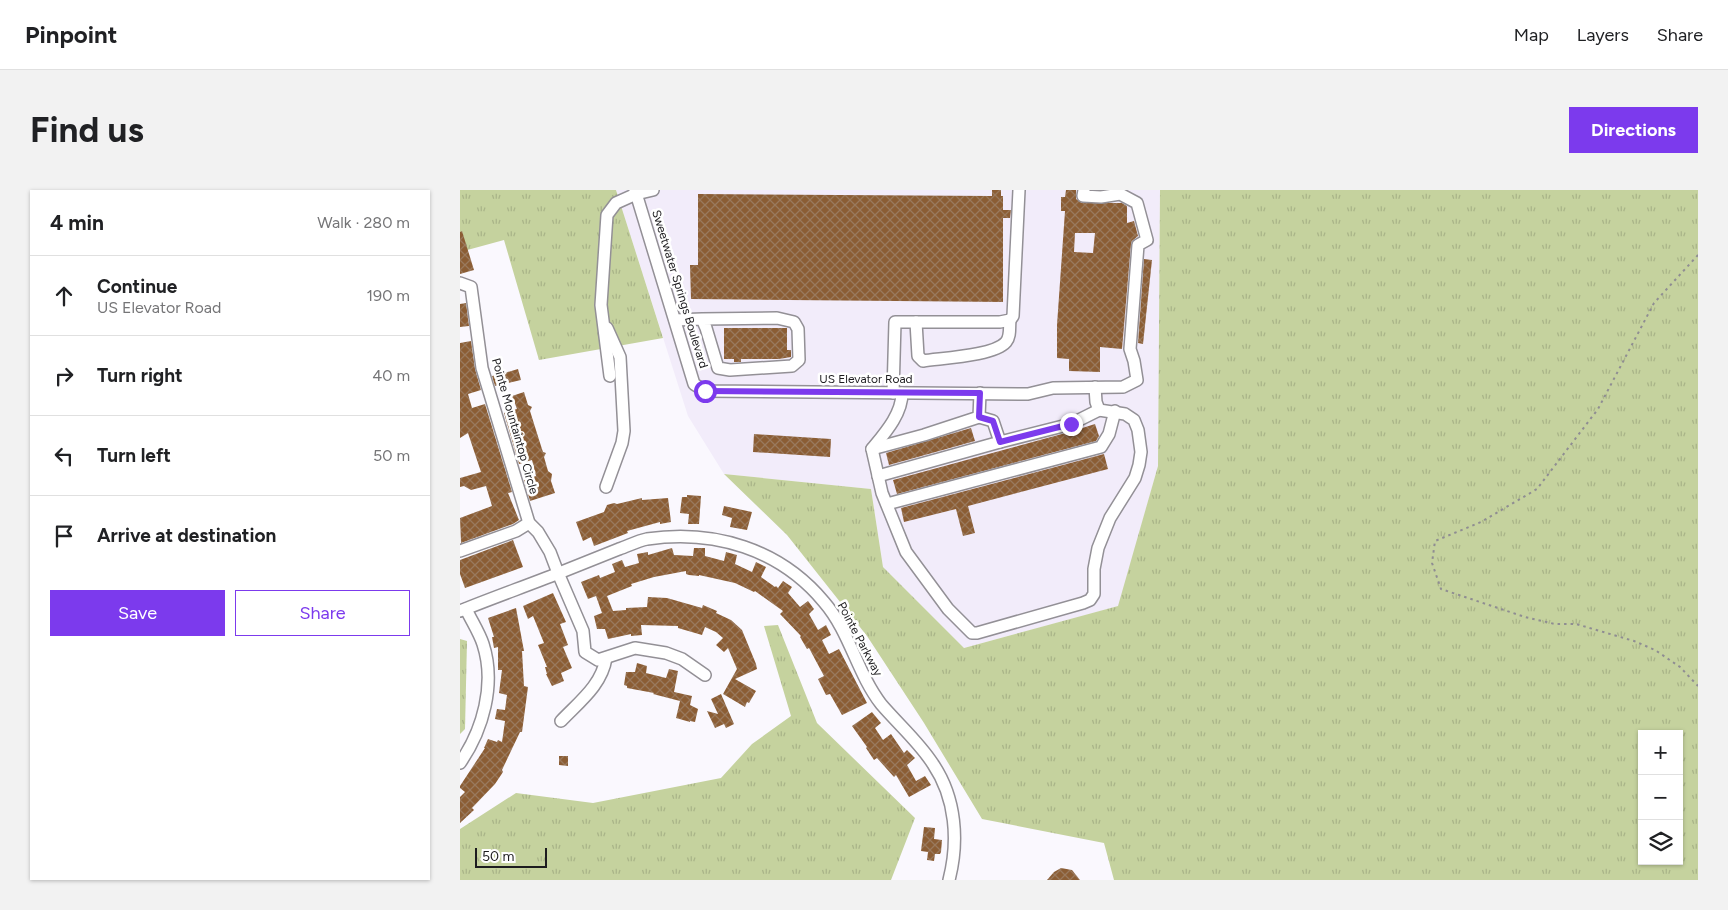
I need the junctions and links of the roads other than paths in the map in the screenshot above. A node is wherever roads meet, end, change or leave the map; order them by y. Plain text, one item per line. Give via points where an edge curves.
1 (654, 190) edge
2 (1019, 190) edge
3 (1084, 190) edge
4 (635, 192) edge
5 (1119, 192) edge
6 (460, 283) edge
7 (602, 315) junction
8 (702, 319) junction
9 (675, 320) junction
10 (1010, 320) junction
11 (916, 322) junction
12 (610, 376) dead end
13 (1095, 387) junction
14 (705, 391) joint
15 (898, 393) junction
16 (980, 393) junction
17 (1099, 410) junction
18 (1115, 411) junction
19 (979, 417) junction
20 (1000, 442) junction
21 (872, 449) junction
22 (878, 476) junction
23 (606, 487) dead end
24 (887, 504) junction
25 (529, 523) junction
26 (460, 551) edge
27 (558, 573) junction
28 (463, 610) edge
29 (606, 658) junction
30 (705, 675) dead end
31 (561, 721) dead end
32 (460, 763) edge
33 (949, 880) edge

1 - 4 street
2 - 10 street via 1013,316
3 - 5 street via 1083,196 1100,198
4 - 7 street via 616,203 607,215
4 - 9 street, Sweetwater Springs Boulevard
5 - 13 street, US Elevator Road via 1137,203 1147,240 1138,245 1130,349 1137,380 1123,387
6 - 25 street, Pointe Mountaintop Circle via 471,287 482,368
7 - 12 street
7 - 23 street via 620,357 624,430
8 - 8 street via 718,368 792,366 799,360 798,330 794,322 777,318
8 - 9 street
9 - 14 street, Sweetwater Springs Boulevard via 694,384
10 - 11 street
10 - 11 street via 1005,343 991,352 923,361 918,356
11 - 15 street via 895,322
13 - 16 street, US Elevator Road via 1053,388 1028,394
13 - 17 street
14 - 15 street, US Elevator Road
15 - 16 street, US Elevator Road
15 - 21 street via 902,404 888,430
16 - 19 street
17 - 18 street
17 - 20 street via 1071,424
18 - 24 street via 1110,434 1101,447
18 - 24 street via 1134,420 1140,440 1139,465 1135,478 1110,518 1094,569 1094,594 1083,603 972,633 948,609 906,552
19 - 20 street via 993,421
19 - 21 street
20 - 22 street
21 - 22 street
22 - 24 street
25 - 26 street via 516,531
25 - 27 street, Pointe Mountaintop Circle via 550,552
27 - 28 street, Pointe Parkway
27 - 29 street, Pointe Mountaintop Circle via 583,631 585,652 598,660
27 - 33 street, Pointe Parkway via 647,539 697,537 725,540 754,550 806,582 835,617 867,684 933,763 949,792 955,841
28 - 32 street via 483,644 487,686 480,726
29 - 30 street via 635,648 682,659
29 - 31 street via 605,669 594,687

